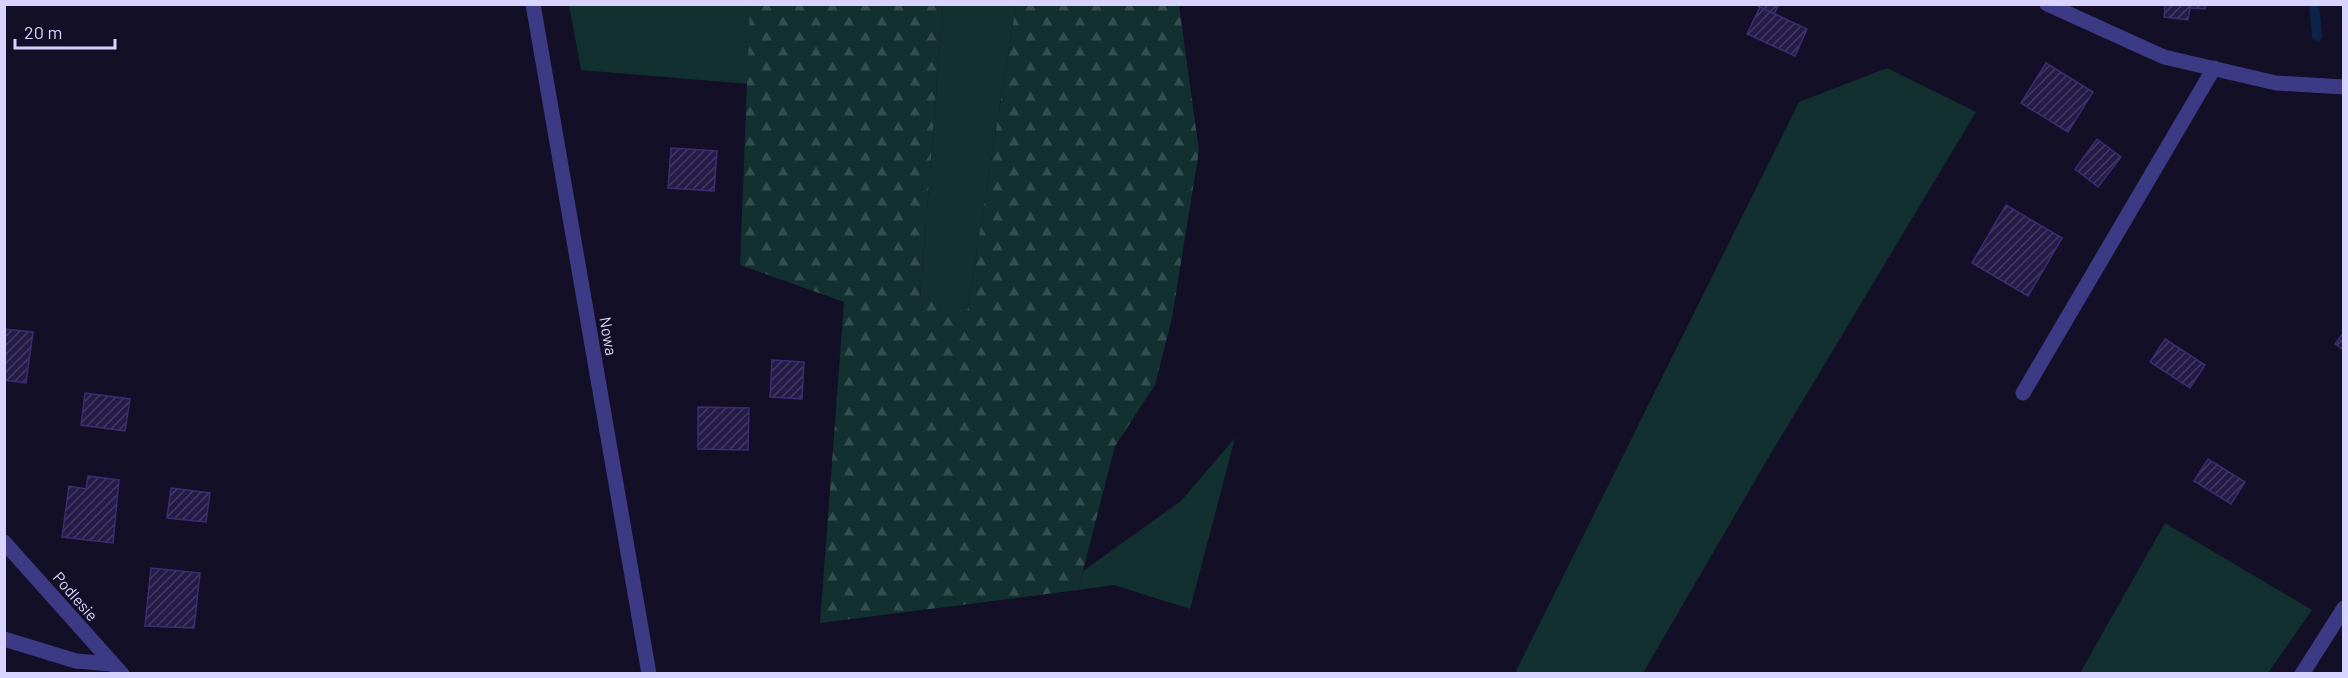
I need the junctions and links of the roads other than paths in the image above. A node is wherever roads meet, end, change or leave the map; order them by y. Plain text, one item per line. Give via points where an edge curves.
1 (533, 4) edge
2 (2047, 4) edge
3 (2214, 68) junction
4 (2343, 87) edge
5 (2023, 393) dead end
6 (4, 542) edge
7 (2343, 608) edge
8 (4, 639) edge
9 (117, 669) edge
10 (649, 674) edge
11 (2302, 674) edge

1 - 10 street, Nowa
2 - 3 street via 2164,57
3 - 4 street via 2276,82
3 - 5 street
6 - 9 street, Podlesie
7 - 11 street
8 - 9 street

